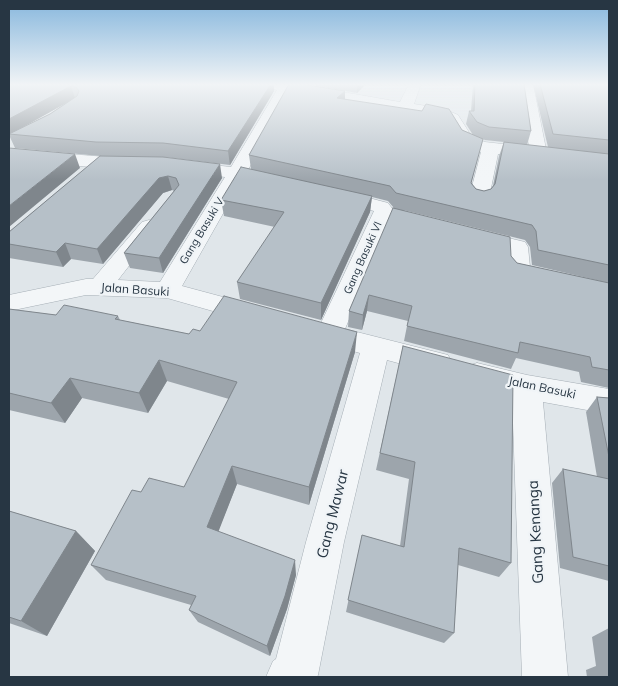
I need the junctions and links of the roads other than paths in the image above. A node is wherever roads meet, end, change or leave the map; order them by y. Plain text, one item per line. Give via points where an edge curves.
1 (270, 116) edge
2 (449, 116) edge
3 (532, 116) edge
4 (491, 148) junction
5 (538, 153) junction
6 (9, 154) edge
7 (609, 162) edge
8 (100, 163) junction
9 (147, 164) edge
10 (166, 164) edge
11 (238, 172) junction
12 (77, 182) edge
13 (292, 185) edge
14 (319, 192) edge
15 (479, 198) edge
16 (160, 213) edge
17 (459, 233) edge
18 (100, 287) junction
19 (167, 290) junction
20 (609, 291) edge
21 (9, 304) edge
22 (329, 335) junction
23 (376, 347) junction
24 (528, 387) junction
25 (609, 402) edge
26 (288, 677) edge
27 (545, 677) edge

1 - 11 street, Gang Basuki V
2 - 4 street via 471,144
3 - 5 street
4 - 5 street
4 - 15 street
5 - 7 street
6 - 8 street
8 - 9 street
8 - 12 street
10 - 11 street
11 - 13 street
11 - 19 street, Gang Basuki V
14 - 22 street, Gang Basuki VI via 382,206 392,216
16 - 18 street
17 - 20 street via 517,247 519,272
18 - 19 street, Jalan Basuki
18 - 21 street, Jalan Basuki via 86,287
19 - 22 street, Jalan Basuki
22 - 23 street, Jalan Basuki
23 - 24 street, Jalan Basuki
23 - 26 street, Gang Mawar via 325,542 295,675
24 - 25 street, Jalan Basuki
24 - 27 street, Gang Kenanga

